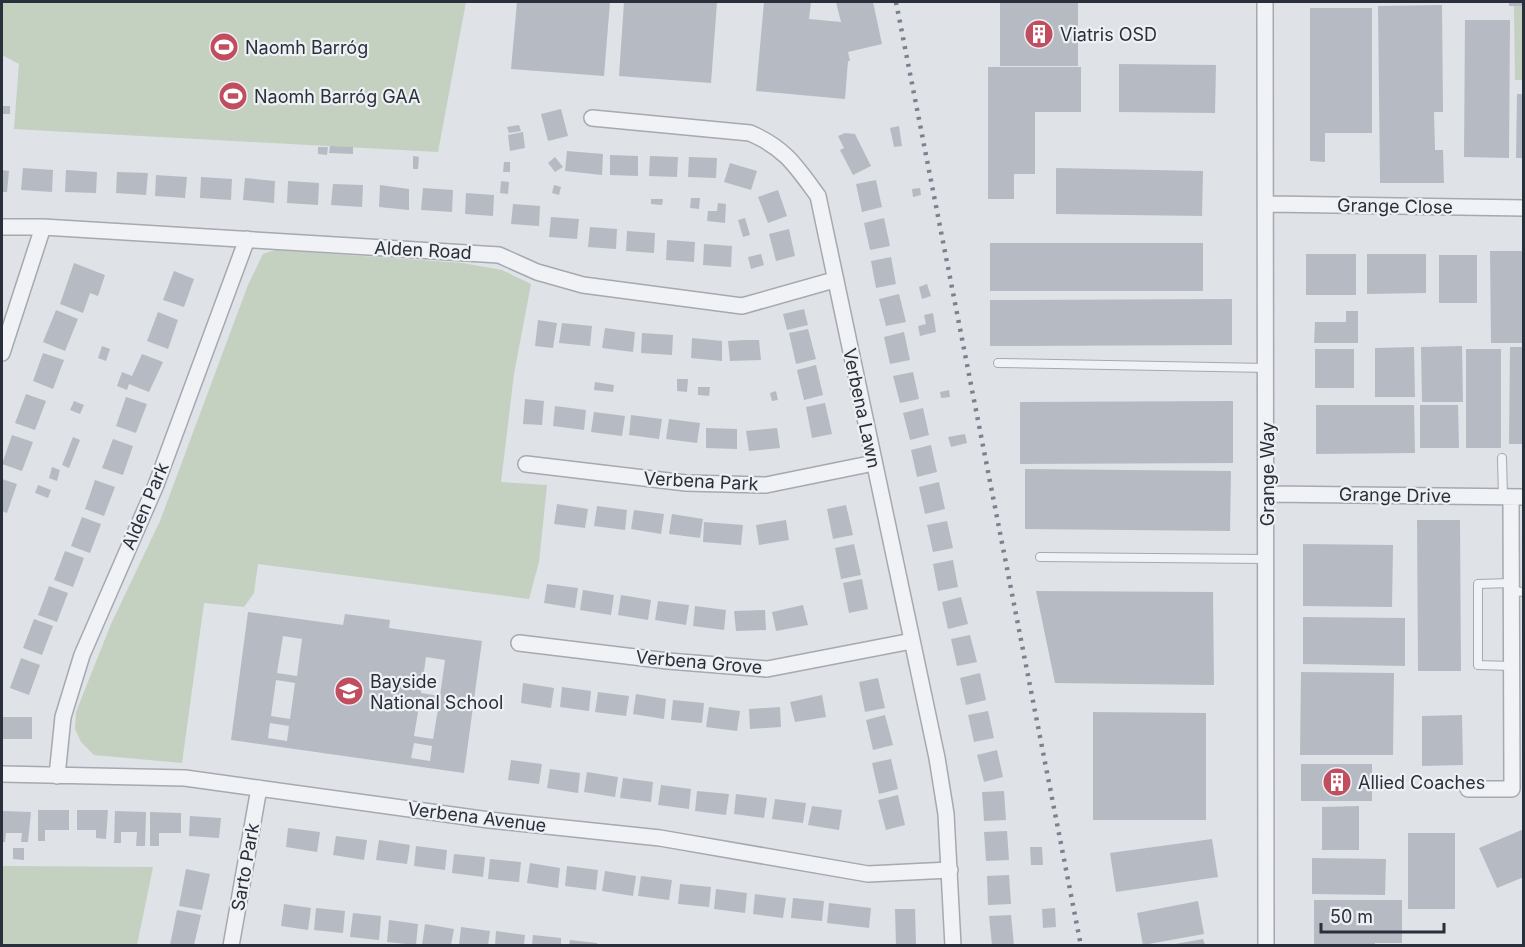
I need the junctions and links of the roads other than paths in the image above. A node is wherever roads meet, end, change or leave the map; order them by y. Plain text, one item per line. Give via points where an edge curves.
1 (1265, 2) edge
2 (592, 118) dead end
3 (1266, 204) junction
4 (1524, 208) edge
5 (2, 227) edge
6 (43, 227) junction
7 (247, 239) junction
8 (834, 280) junction
9 (2, 353) edge
10 (998, 363) dead end
11 (1267, 368) junction
12 (1502, 458) dead end
13 (874, 463) junction
14 (526, 464) dead end
15 (1267, 494) junction
16 (1513, 497) edge
17 (1040, 557) dead end
18 (1267, 559) junction
19 (1516, 589) edge
20 (912, 641) junction
21 (519, 643) dead end
22 (1516, 670) edge
23 (1517, 735) edge
24 (2, 774) edge
25 (57, 776) junction
26 (259, 788) junction
27 (1468, 789) dead end
28 (950, 870) junction
29 (231, 945) edge
30 (953, 945) edge
31 (1266, 945) edge

1 - 3 street, Grange Way
2 - 8 street, Verbena Lawn via 750,133 772,143 789,156 818,196
3 - 4 street, Grange Close
3 - 11 street, Grange Way
5 - 6 street, Alden Road
6 - 7 street, Alden Road
6 - 9 street
7 - 8 street, Alden Road via 499,255 537,272 583,285 742,306
7 - 25 street, Alden Park via 156,485 82,655 63,717
8 - 13 street, Verbena Lawn
10 - 11 lane
11 - 15 street, Grange Way
12 - 16 lane
13 - 14 street, Verbena Park via 766,485 686,483
13 - 20 street, Verbena Lawn
15 - 16 street, Grange Drive
15 - 18 street, Grange Way
16 - 19 street
17 - 18 lane
18 - 31 street, Grange Way
19 - 22 street
19 - 22 lane via 1478,584 1478,665
20 - 21 street, Verbena Grove via 767,669
20 - 28 street, Verbena Lawn via 940,780
22 - 23 street
23 - 27 street via 1512,789
24 - 25 street, Verbena Avenue
25 - 26 street, Verbena Avenue via 185,778
26 - 28 street, Verbena Avenue via 489,820 660,838 868,874
26 - 29 street, Sarto Park
28 - 30 street, Verbena Lawn

